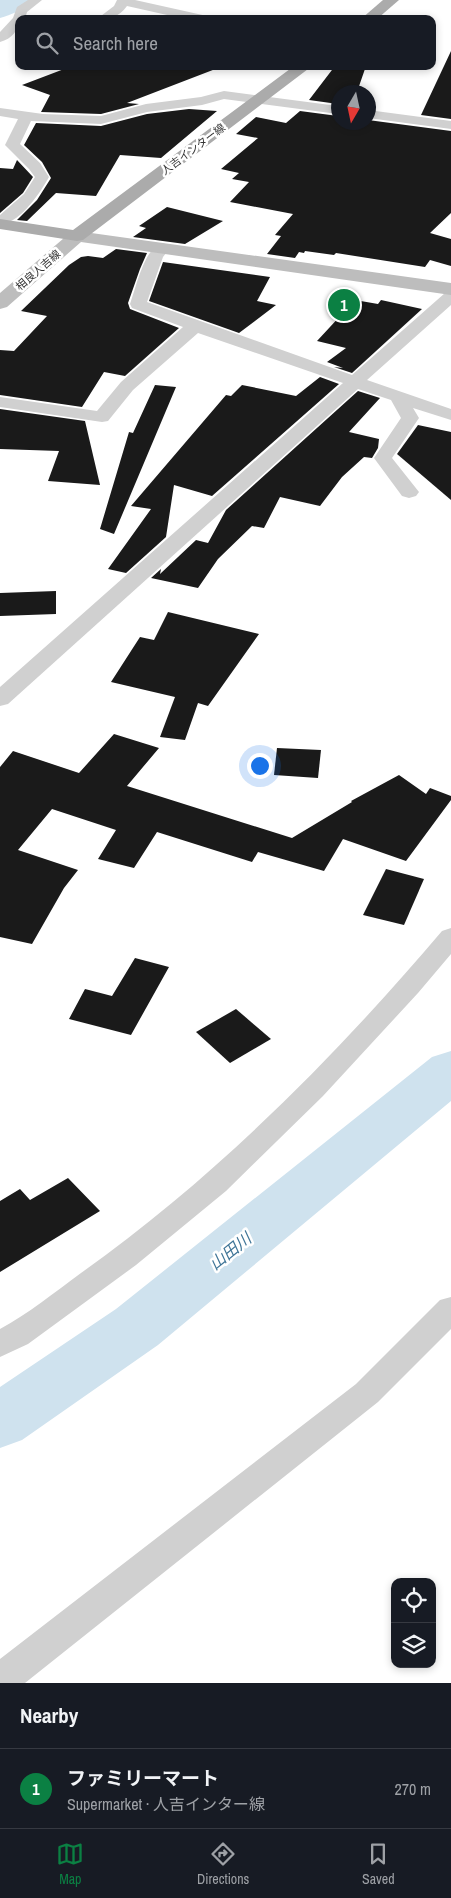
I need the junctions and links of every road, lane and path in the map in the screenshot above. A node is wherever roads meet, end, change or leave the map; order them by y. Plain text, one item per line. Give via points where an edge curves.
1 (36, 0) edge
2 (124, 0) edge
3 (392, 0) edge
4 (20, 15) edge
5 (109, 15) edge
6 (186, 15) edge
7 (373, 15) edge
8 (15, 24) edge
9 (0, 38) edge
10 (299, 70) edge
11 (260, 100) junction
12 (331, 109) edge
13 (0, 112) edge
14 (376, 115) edge
15 (26, 116) junction
16 (451, 125) edge
17 (1, 220) edge
18 (79, 234) junction
19 (162, 248) junction
20 (451, 288) edge
21 (451, 296) edge
22 (0, 303) edge
23 (195, 326) junction
24 (356, 382) junction
25 (399, 398) junction
26 (0, 402) edge
27 (451, 415) edge
28 (409, 492) dead end
29 (0, 699) edge
30 (451, 937) edge
31 (451, 1309) edge
32 (0, 1344) edge
33 (0, 1681) edge

1 - 4 street via 21,10
2 - 5 street
2 - 6 street
3 - 7 main road
8 - 9 street
10 - 11 main road, 人吉インター線
11 - 12 street
11 - 15 street via 224,94 101,120
11 - 18 main road, 人吉インター線
13 - 15 street
14 - 16 street
15 - 17 street via 12,145 42,177 30,198
17 - 18 main road
18 - 19 street
18 - 20 street
18 - 22 street, 相良人吉線
19 - 20 street
19 - 23 street via 155,256 138,304
21 - 24 street
23 - 24 street
23 - 26 street via 126,386 102,416
24 - 25 street
24 - 29 street
25 - 27 street
25 - 28 street via 410,418 382,458
30 - 32 street via 409,987 313,1089 216,1183 126,1257
31 - 33 street via 367,1393

